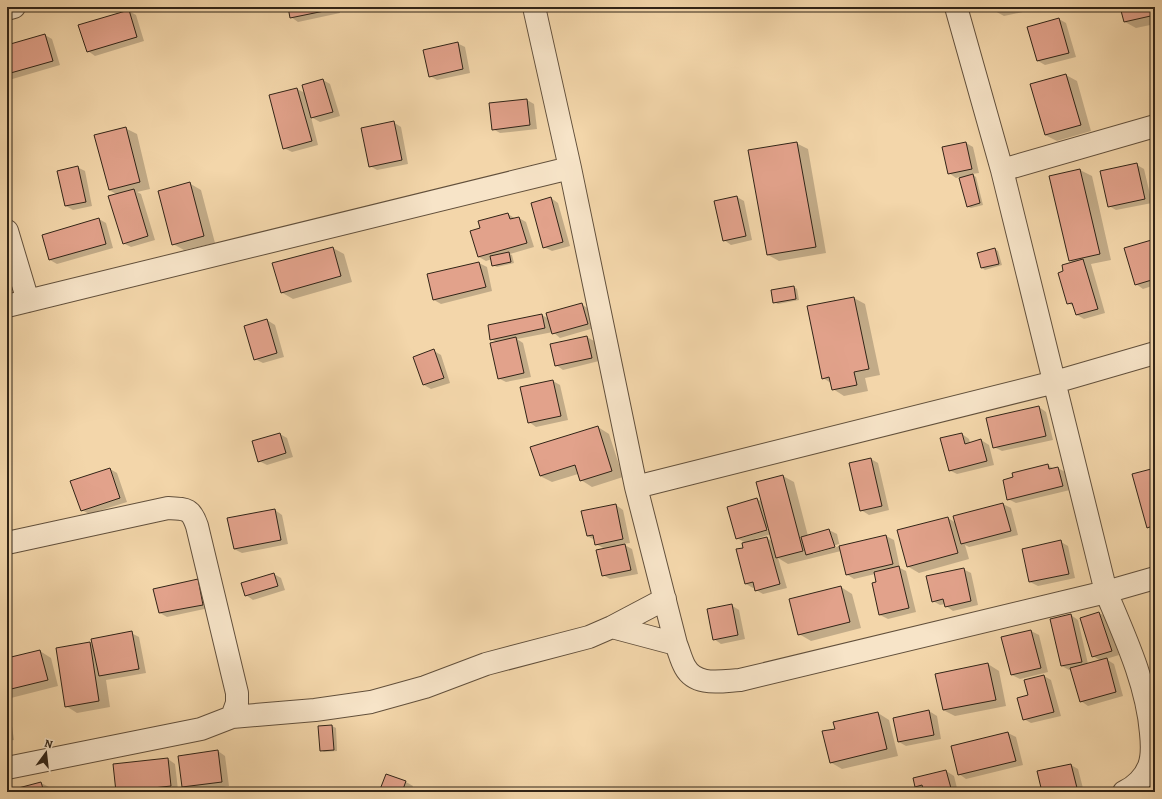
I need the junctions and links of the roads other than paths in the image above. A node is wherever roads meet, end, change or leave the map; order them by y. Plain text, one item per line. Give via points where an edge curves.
1 (14, 7) edge
2 (534, 7) edge
3 (956, 7) edge
4 (7, 9) edge
5 (1155, 126) edge
6 (570, 168) junction
7 (1002, 170) junction
8 (7, 231) edge
9 (28, 301) junction
10 (7, 306) edge
11 (1155, 353) edge
12 (1055, 382) junction
13 (636, 487) junction
14 (7, 543) edge
15 (1155, 578) edge
16 (1106, 592) junction
17 (665, 599) junction
18 (612, 627) junction
19 (676, 644) junction
20 (232, 717) junction
21 (7, 768) edge
22 (1124, 792) edge

1 - 4 street
2 - 6 street
3 - 7 street
5 - 7 street
6 - 9 street
6 - 13 street
7 - 12 street
8 - 9 street
9 - 10 street
11 - 12 street
12 - 13 street
12 - 16 street
13 - 17 street
14 - 20 street via 168,508 188,511 194,516 197,526 237,693 237,703
15 - 16 street
16 - 19 street via 740,680 708,682 695,677 685,668
16 - 22 street via 1144,692 1150,716 1150,765 1142,779
17 - 18 street
17 - 19 street
18 - 19 street
18 - 20 street via 589,637 486,664 425,687 371,702 316,710
20 - 21 street via 201,729

